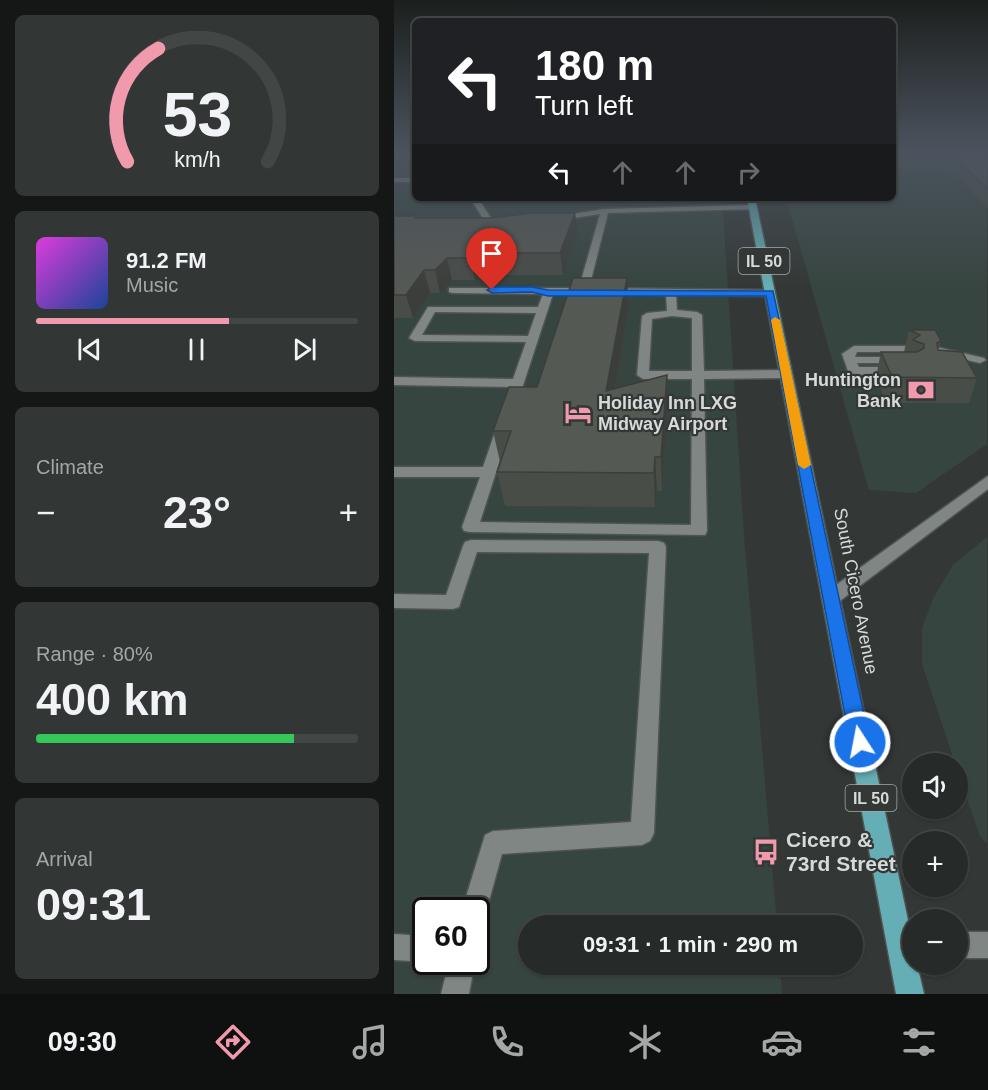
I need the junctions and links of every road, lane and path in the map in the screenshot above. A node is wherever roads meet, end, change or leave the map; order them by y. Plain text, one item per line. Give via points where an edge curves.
1 (476, 201) edge
2 (752, 202) edge
3 (605, 211) junction
4 (544, 221) edge
5 (494, 229) edge
6 (452, 290) dead end
7 (548, 293) junction
8 (583, 293) junction
9 (671, 293) junction
10 (770, 293) junction
11 (542, 310) junction
12 (672, 313) junction
13 (533, 339) junction
14 (961, 354) junction
15 (851, 363) junction
16 (975, 363) edge
17 (946, 365) edge
18 (786, 374) junction
19 (698, 375) junction
20 (394, 381) edge
21 (518, 383) junction
22 (394, 472) edge
23 (488, 472) junction
24 (988, 481) edge
25 (831, 597) junction
26 (394, 601) edge
27 (478, 897) edge
28 (902, 921) edge
29 (968, 945) edge
30 (988, 945) edge
31 (394, 947) edge
32 (412, 948) edge
33 (459, 975) edge
34 (909, 975) edge
35 (455, 994) edge
36 (910, 994) edge

1 - 5 street
2 - 3 street
2 - 10 main road, South Cicero Avenue / IL 50
3 - 4 street
3 - 8 street
6 - 7 street
7 - 8 street
7 - 11 street
8 - 9 street
9 - 10 street
9 - 12 street
10 - 18 main road, South Cicero Avenue / IL 50
11 - 13 street
11 - 13 street via 433,309 415,338
12 - 19 street via 697,315
12 - 19 street via 647,316 643,375
13 - 21 street
14 - 15 street via 932,349 854,349
14 - 16 street
14 - 16 street via 930,357
15 - 15 street via 907,362
16 - 17 street
18 - 19 street
18 - 25 main road, South Cicero Avenue / IL 50
19 - 23 street via 699,531 470,527
20 - 21 street
21 - 23 street
22 - 23 street
24 - 25 street
25 - 28 main road, South Cicero Avenue / IL 50
26 - 27 street via 453,602 471,546 658,548 642,833 493,843
29 - 30 street
31 - 32 street
33 - 35 street
34 - 36 main road, South Cicero Avenue / IL 50

